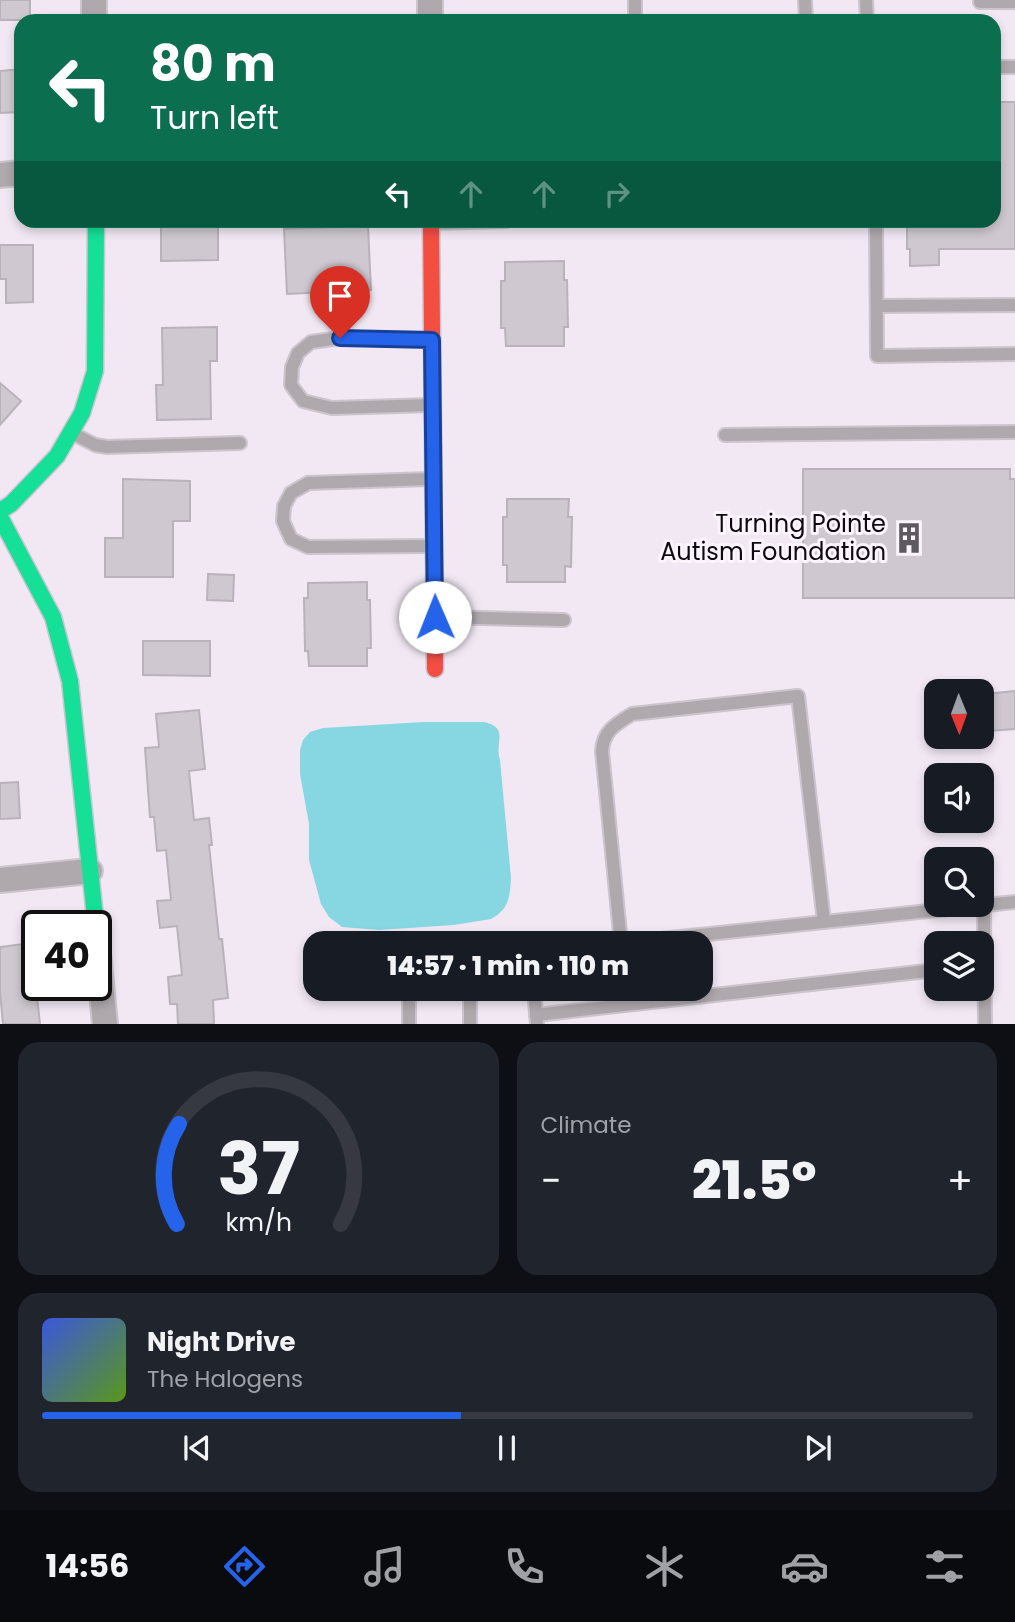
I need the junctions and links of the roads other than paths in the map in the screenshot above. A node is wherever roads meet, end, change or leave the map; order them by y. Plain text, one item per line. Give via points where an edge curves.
1 (980, 2) dead end
2 (1015, 2) edge
3 (96, 228) edge
4 (431, 228) edge
5 (876, 228) edge
6 (1015, 305) edge
7 (877, 306) junction
8 (432, 340) junction
9 (1015, 354) edge
10 (433, 405) junction
11 (72, 432) junction
12 (1015, 432) edge
13 (725, 435) dead end
14 (240, 443) dead end
15 (434, 479) junction
16 (0, 511) edge
17 (0, 517) edge
18 (434, 546) junction
19 (435, 617) junction
20 (564, 620) dead end
21 (435, 669) dead end
22 (90, 871) junction
23 (0, 880) edge
24 (1015, 902) edge
25 (994, 905) edge
26 (94, 910) edge
27 (924, 912) edge
28 (824, 922) junction
29 (621, 931) edge
30 (713, 934) edge
31 (924, 971) edge
32 (103, 1001) edge
33 (409, 1001) edge
34 (470, 1001) edge
35 (535, 1001) edge
36 (984, 1001) edge
37 (536, 1019) edge
38 (105, 1024) edge
39 (410, 1024) edge
40 (470, 1024) edge
41 (985, 1024) edge

1 - 2 lane
3 - 11 street via 94,371
4 - 8 street
5 - 7 lane
6 - 7 lane
7 - 9 lane via 877,356
8 - 10 street
8 - 10 lane via 311,341 298,353 290,385 303,401 332,408
10 - 15 street
11 - 14 lane via 107,447
11 - 16 street via 57,456
12 - 13 lane
15 - 18 street
15 - 18 lane via 308,483 291,493 283,521 291,539 308,547
17 - 22 street via 45,600 70,681
18 - 19 street
19 - 20 lane
19 - 21 street
22 - 23 street
22 - 26 street
24 - 25 lane
27 - 28 lane
28 - 29 lane via 798,696 632,714 613,726 603,740 602,751
28 - 30 lane
31 - 37 lane
32 - 38 street
33 - 39 lane
34 - 40 lane
35 - 37 lane
36 - 41 lane

